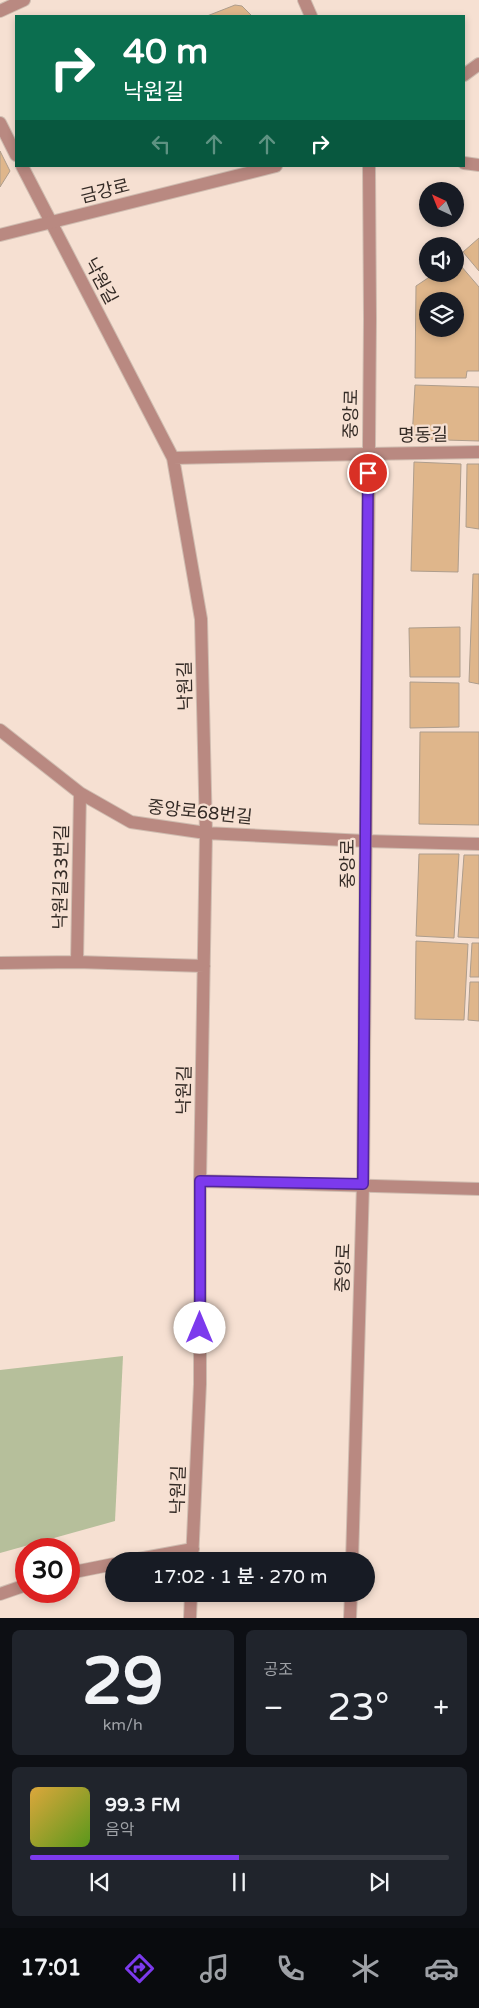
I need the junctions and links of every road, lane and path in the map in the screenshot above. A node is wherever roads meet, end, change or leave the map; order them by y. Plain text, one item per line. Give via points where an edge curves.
1 (24, 0) edge
2 (304, 0) edge
3 (0, 11) edge
4 (311, 15) edge
5 (479, 64) edge
6 (465, 74) edge
7 (0, 123) edge
8 (15, 154) edge
9 (465, 162) edge
10 (479, 165) edge
11 (22, 167) edge
12 (235, 167) edge
13 (272, 167) edge
14 (369, 167) edge
15 (221, 179) junction
16 (50, 223) junction
17 (0, 235) edge
18 (479, 452) edge
19 (368, 454) junction
20 (173, 458) junction
21 (0, 730) edge
22 (80, 793) junction
23 (206, 833) junction
24 (365, 841) junction
25 (479, 844) edge
26 (77, 962) junction
27 (0, 963) edge
28 (204, 966) junction
29 (200, 1181) junction
30 (363, 1184) junction
31 (479, 1189) edge
32 (193, 1552) edge
33 (352, 1552) edge
34 (105, 1566) edge
35 (80, 1571) edge
36 (15, 1589) edge
37 (0, 1594) edge
38 (191, 1602) edge
39 (351, 1602) edge
40 (190, 1618) edge
41 (350, 1618) edge

1 - 3 street
2 - 4 street
5 - 6 street
7 - 8 street
9 - 10 street
11 - 16 street, 낙원길
12 - 15 street
13 - 15 street, 금강로
14 - 19 street, 중앙로
15 - 16 street, 금강로
16 - 17 street, 금강로
16 - 20 street, 낙원길
18 - 19 street, 명동길
19 - 20 street, 명동길
19 - 24 street, 중앙로
20 - 23 street, 낙원길 via 201,619
21 - 22 street, 중앙로68번길
22 - 23 street, 중앙로68번길 via 131,822
22 - 26 street, 낙원길33번길
23 - 24 street, 중앙로68번길
23 - 28 street, 낙원길
24 - 25 street, 중앙로68번길
24 - 30 street, 중앙로
26 - 27 street
26 - 28 street
28 - 29 street, 낙원길
29 - 30 street
29 - 32 street, 낙원길 via 200,1384
30 - 31 street
30 - 33 street, 중앙로
34 - 35 street
36 - 37 street
38 - 40 street
39 - 41 street

